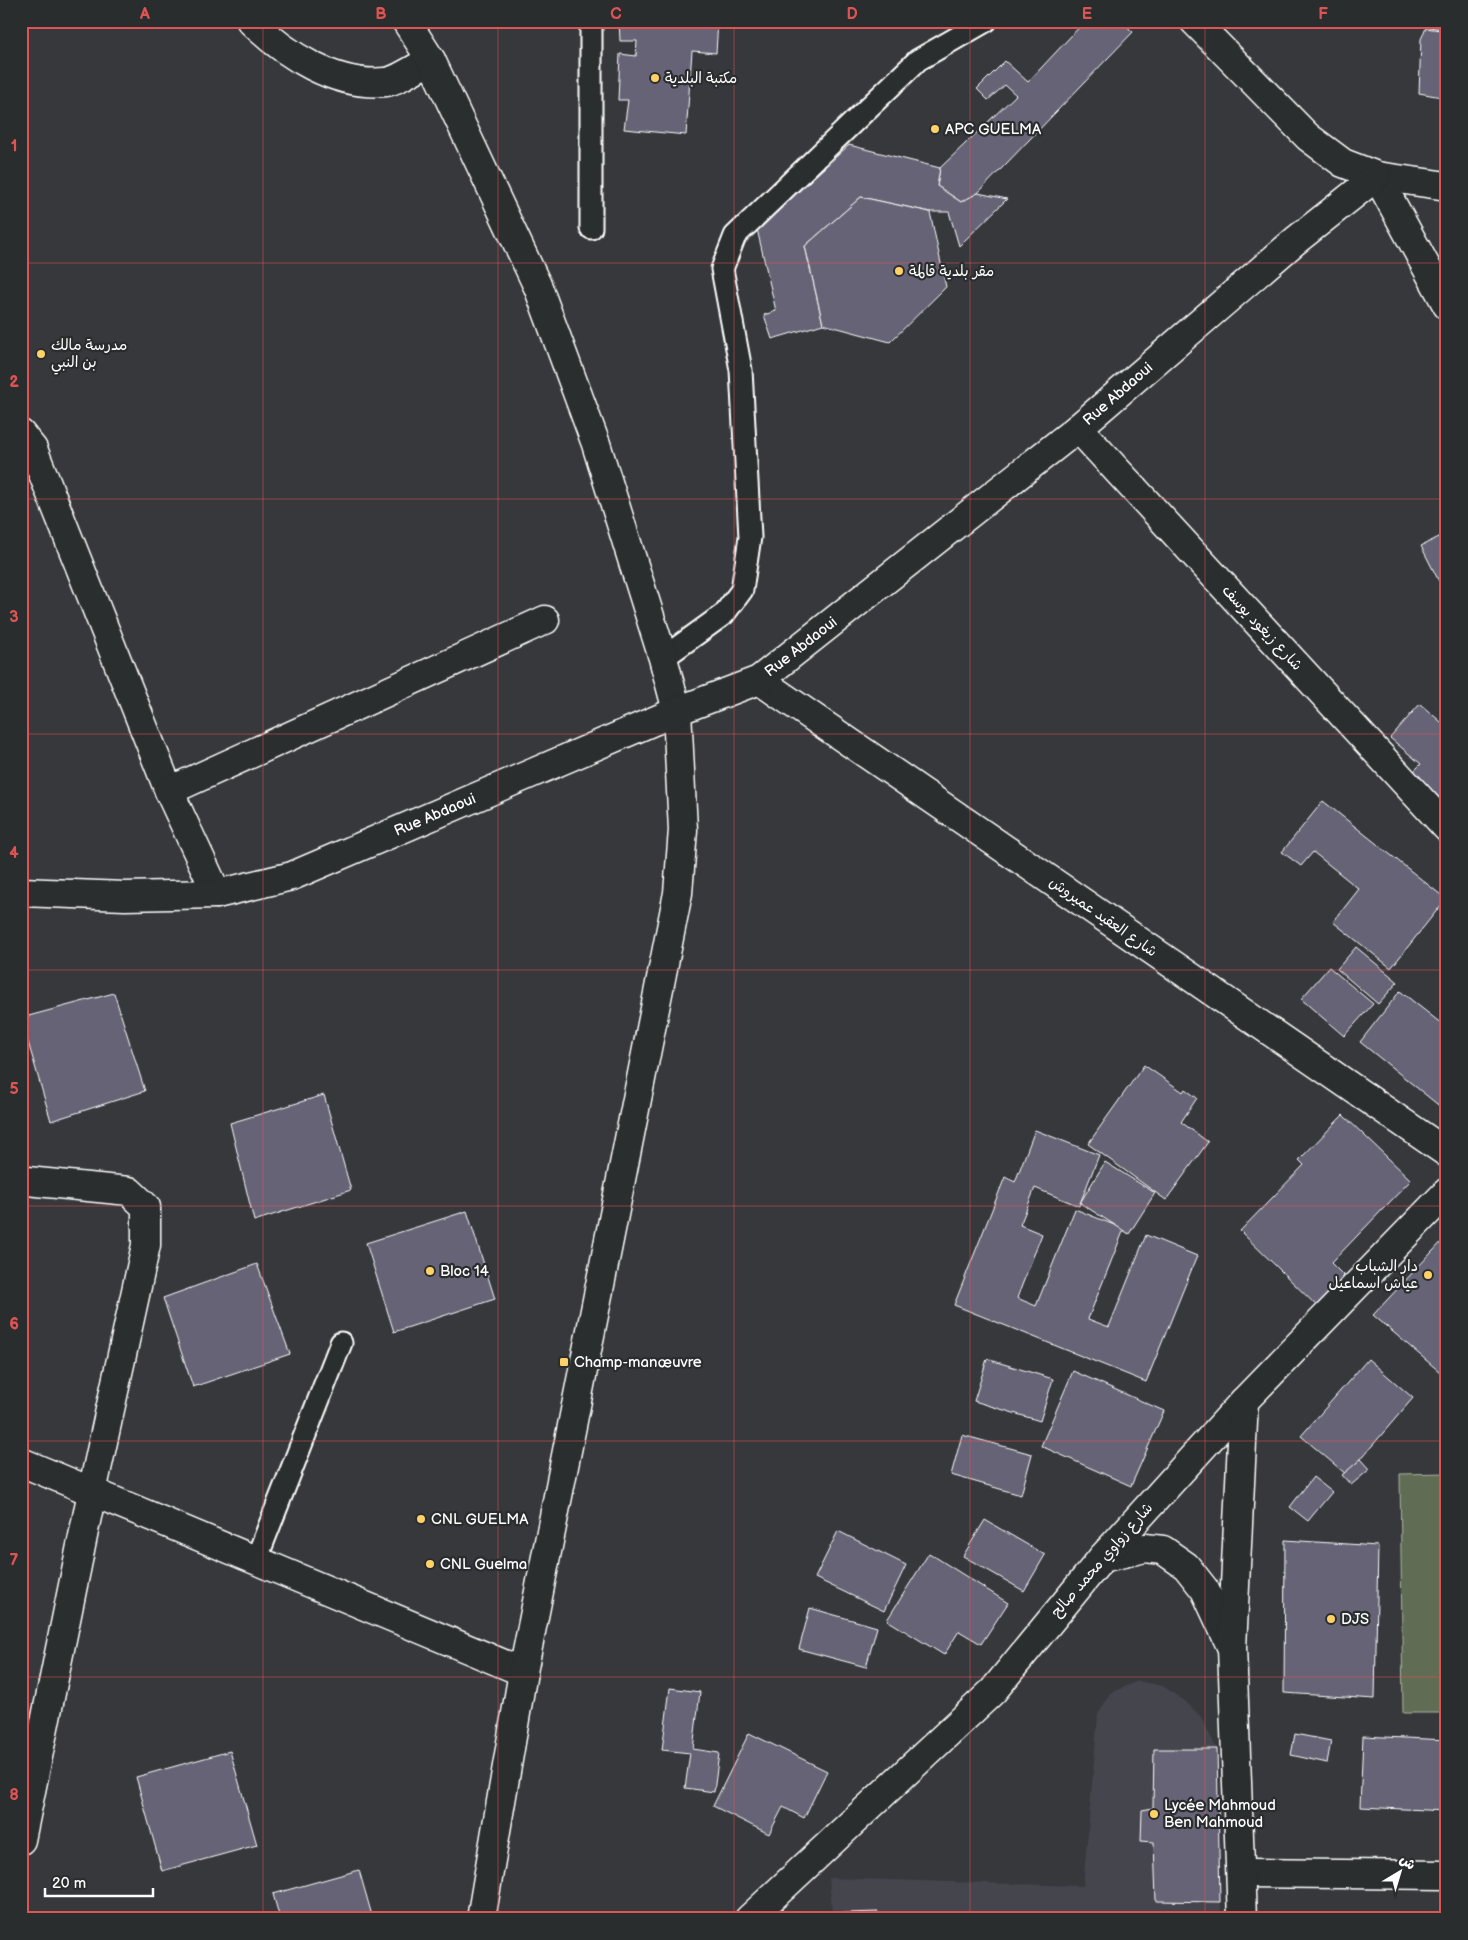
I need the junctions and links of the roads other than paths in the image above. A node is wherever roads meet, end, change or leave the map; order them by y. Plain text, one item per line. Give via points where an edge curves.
1 (251, 21) edge
2 (406, 21) edge
3 (591, 21) edge
4 (986, 21) edge
5 (1194, 21) edge
6 (430, 60) junction
7 (1377, 176) junction
8 (1447, 186) edge
9 (591, 228) dead end
10 (1447, 305) edge
11 (1078, 428) junction
12 (21, 434) edge
13 (545, 620) dead end
14 (663, 658) junction
15 (760, 680) junction
16 (677, 711) junction
17 (169, 791) junction
18 (1447, 828) edge
19 (21, 892) edge
20 (217, 894) junction
21 (1447, 1153) edge
22 (27, 1182) dead end
23 (1447, 1192) edge
24 (341, 1343) dead end
25 (1244, 1401) junction
26 (21, 1462) edge
27 (92, 1492) junction
28 (1102, 1558) junction
29 (256, 1560) junction
30 (1232, 1647) junction
31 (523, 1672) junction
32 (21, 1840) edge
33 (1241, 1873) junction
34 (1447, 1875) edge
35 (481, 1919) edge
36 (749, 1919) edge
37 (1242, 1919) edge

1 - 6 street via 306,63 346,80 388,82
2 - 6 street
3 - 9 lane
4 - 14 lane via 918,60 735,236 722,269 741,380 750,537 742,590 724,614
5 - 7 street via 1308,138 1343,163
6 - 14 street via 538,287 596,444
7 - 8 street
7 - 10 street
7 - 11 street, Rue Abdaoui via 1295,241
11 - 15 street, Rue Abdaoui
11 - 18 street, شارع زيغود يوسف
12 - 17 street via 33,449
13 - 17 street
14 - 16 street
15 - 16 street, Rue Abdaoui
15 - 21 street, شارع العقيد عميروش
16 - 20 street, Rue Abdaoui via 292,876
16 - 31 street via 683,830 678,893
17 - 20 street
19 - 20 street, Rue Abdaoui via 125,896
22 - 27 street via 128,1190 146,1207 146,1245
23 - 25 street, شارع زواوي محمد صالح
24 - 29 lane
25 - 28 street, شارع زواوي محمد صالح
25 - 30 street
26 - 27 street
27 - 29 street
27 - 32 street
28 - 30 street via 1145,1548 1163,1550 1186,1566 1205,1590
28 - 36 street, شارع زواوي محمد صالح via 993,1691
29 - 31 street
30 - 33 street
31 - 35 street
33 - 34 street
33 - 37 street

